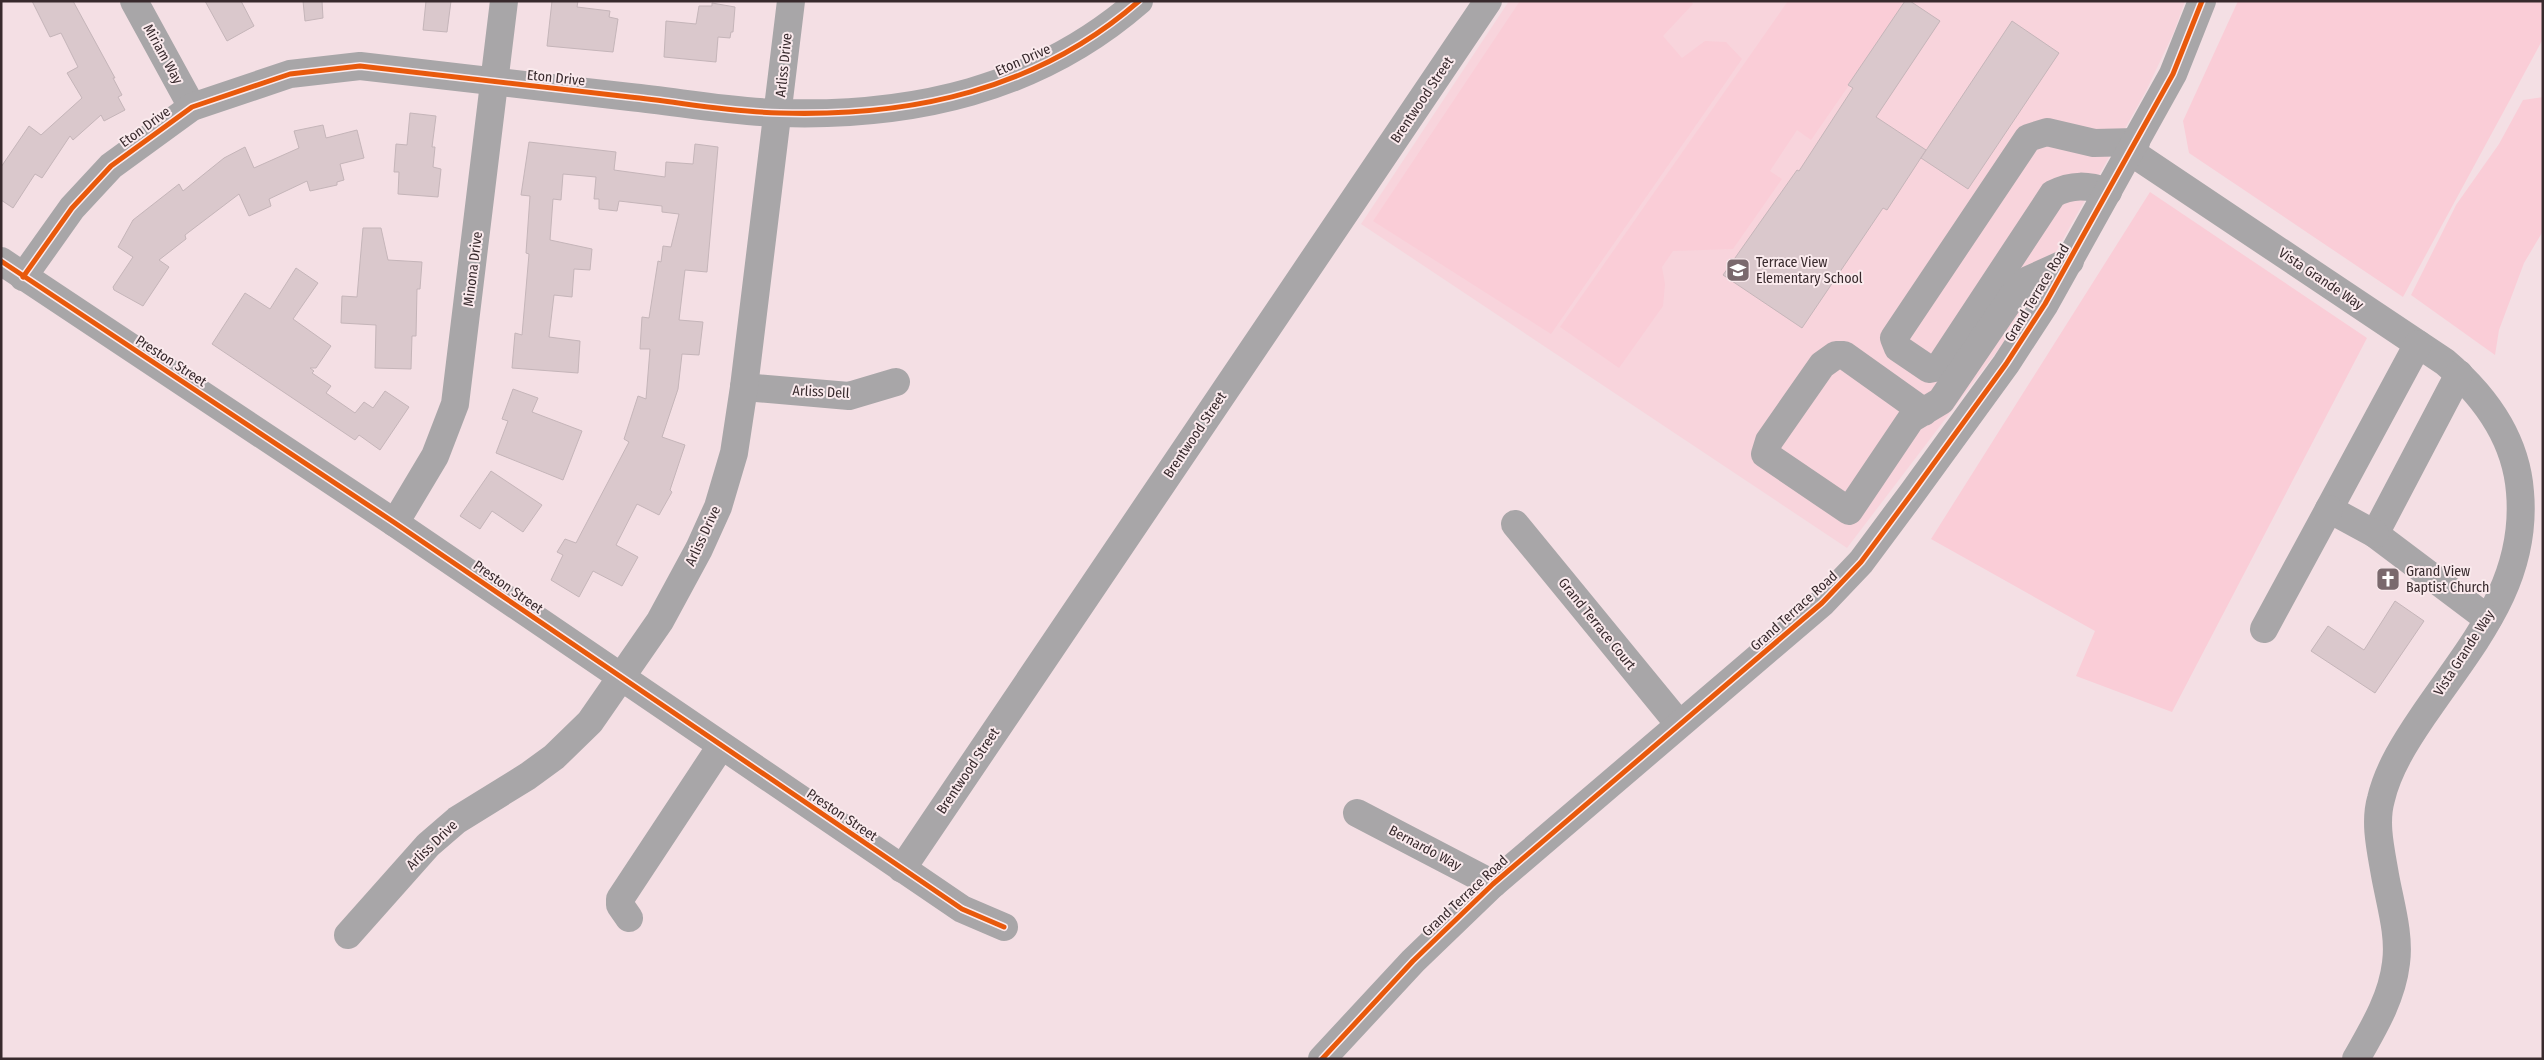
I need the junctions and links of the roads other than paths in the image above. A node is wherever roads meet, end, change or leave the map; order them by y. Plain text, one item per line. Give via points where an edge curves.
1 (134, 1) edge
2 (504, 1) edge
3 (791, 1) edge
4 (1139, 1) edge
5 (1488, 1) edge
6 (2202, 1) edge
7 (496, 82) junction
8 (192, 107) junction
9 (778, 113) junction
10 (2133, 147) junction
11 (2108, 192) junction
12 (1, 261) edge
13 (2070, 261) junction
14 (24, 277) junction
15 (2418, 344) junction
16 (2459, 374) junction
17 (896, 382) dead end
18 (744, 387) junction
19 (1928, 409) junction
20 (1960, 427) junction
21 (2329, 509) junction
22 (1849, 511) junction
23 (395, 522) junction
24 (1515, 524) dead end
25 (1883, 532) junction
26 (2375, 534) junction
27 (2488, 620) junction
28 (2264, 629) dead end
29 (621, 678) junction
30 (1678, 724) junction
31 (721, 746) junction
32 (1357, 813) dead end
33 (902, 869) junction
34 (1492, 884) junction
35 (629, 918) dead end
36 (1004, 927) dead end
37 (348, 935) dead end
38 (1322, 1059) edge
39 (2356, 1059) edge

1 - 8 street, Miriam Way
2 - 7 street, Minona Drive
3 - 9 street, Arliss Drive
4 - 9 street, Eton Drive via 1075,48 1021,75 973,93 927,104 869,112
5 - 33 street, Brentwood Street
6 - 10 street, Grand Terrace Road via 2173,74
7 - 8 street, Eton Drive via 360,66 290,74
7 - 9 street, Eton Drive
7 - 23 street, Minona Drive via 455,404 435,456
8 - 14 street, Eton Drive via 111,166 72,208
9 - 18 street, Arliss Drive
10 - 11 street, Grand Terrace Road
10 - 11 street via 2094,143 2047,132 2028,138 1894,338 1898,348 1929,369 1939,366 2053,194 2078,186
10 - 15 street, Vista Grande Way
11 - 13 street, Grand Terrace Road
12 - 14 street, Preston Street
13 - 19 street via 2028,280 2014,294 1941,401
13 - 20 street, Grand Terrace Road via 2011,357
14 - 23 street, Preston Street
15 - 16 street, Vista Grande Way
15 - 21 street
16 - 26 street
16 - 27 street, Vista Grande Way via 2482,398 2507,438 2519,478 2522,517 2518,553 2506,586
17 - 18 street, Arliss Dell via 849,396
18 - 29 street, Arliss Drive via 734,453 718,507 660,621
19 - 20 street
19 - 22 street via 1911,419
19 - 22 street via 1844,355 1836,355 1822,365 1769,442 1765,454
20 - 25 street, Grand Terrace Road
21 - 26 street
21 - 28 street
22 - 25 street
23 - 29 street, Preston Street
24 - 30 street, Grand Terrace Court
25 - 30 street, Grand Terrace Road via 1861,562 1822,604
26 - 27 street
27 - 39 street, Vista Grande Way via 2407,739 2380,800 2379,838 2394,923 2396,962 2387,999
29 - 31 street, Preston Street
29 - 37 street, Arliss Drive via 590,722 554,757 457,820 428,845
30 - 34 street, Grand Terrace Road
31 - 33 street, Preston Street
31 - 35 street via 620,899 620,905
32 - 34 street, Bernardo Way
33 - 36 street, Preston Street via 962,909
34 - 38 street, Grand Terrace Road

